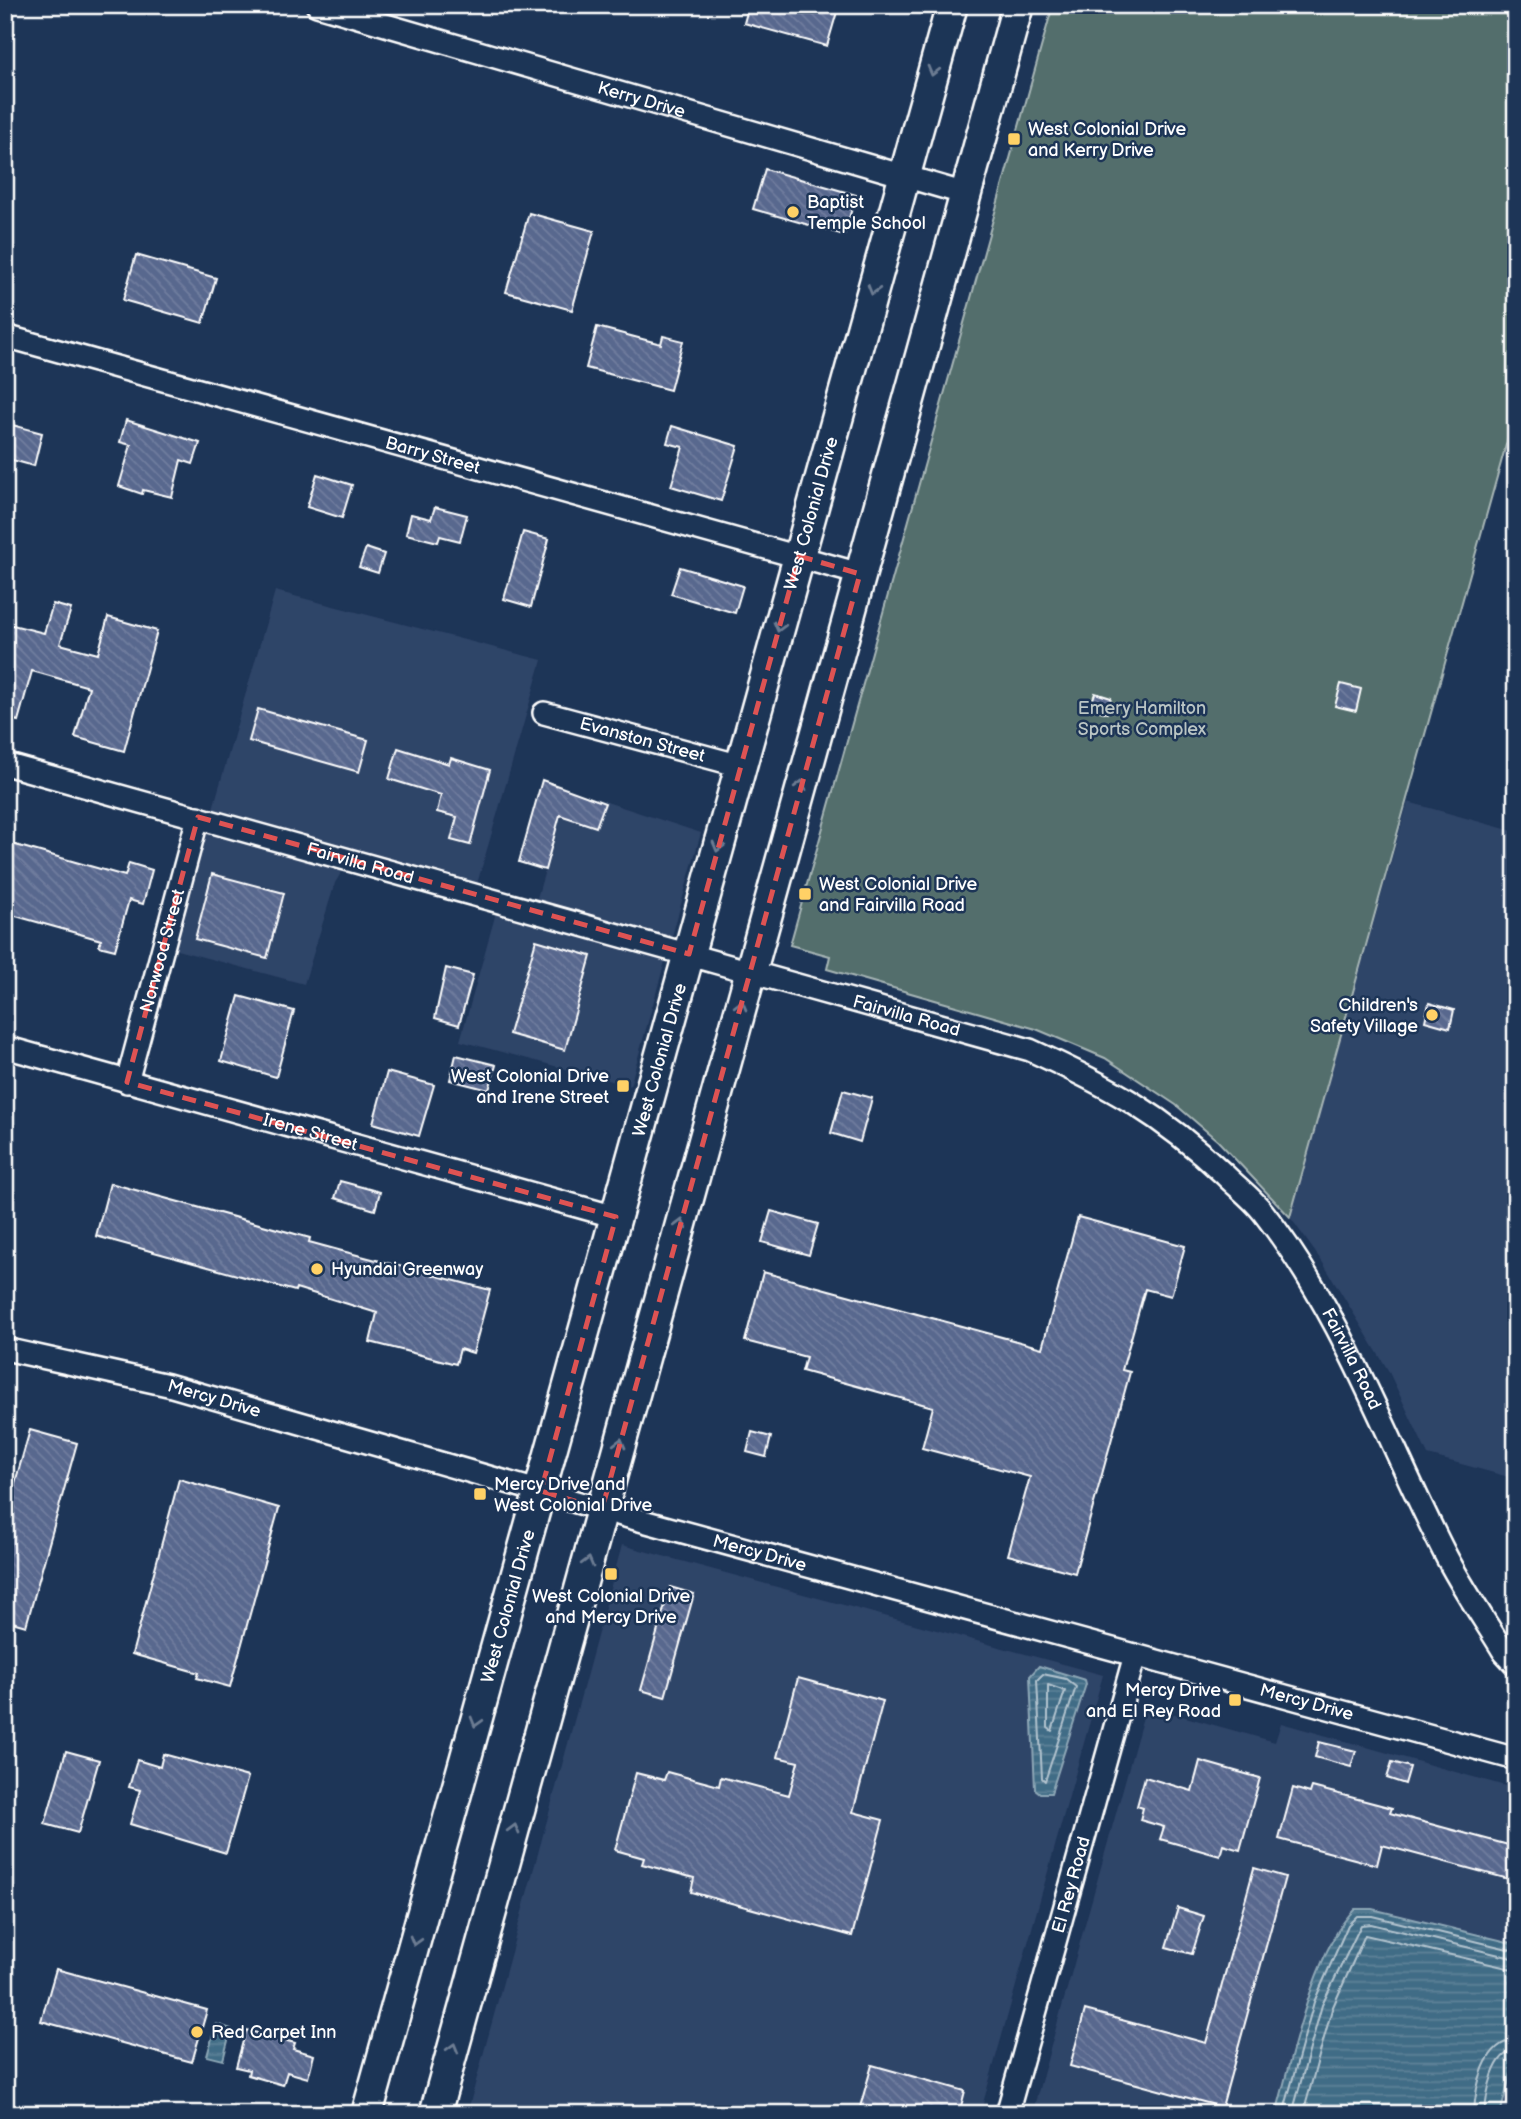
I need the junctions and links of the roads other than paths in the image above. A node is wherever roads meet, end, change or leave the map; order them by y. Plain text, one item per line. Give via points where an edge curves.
1 (317, 5) edge
2 (952, 5) edge
3 (1018, 5) edge
4 (904, 177) junction
5 (966, 194) junction
6 (5, 336) edge
7 (799, 556) junction
8 (860, 574) junction
9 (544, 713) dead end
10 (5, 764) edge
11 (741, 766) junction
12 (198, 817) junction
13 (688, 954) junction
14 (750, 971) junction
15 (5, 1047) edge
16 (127, 1082) junction
17 (617, 1217) junction
18 (5, 1349) edge
19 (541, 1491) junction
20 (602, 1509) junction
21 (1135, 1655) junction
22 (1516, 1665) edge
23 (1516, 1759) edge
24 (368, 2114) edge
25 (435, 2114) edge
26 (1007, 2114) edge

1 - 4 street, Kerry Drive
2 -> 4 highway, West Colonial Drive
3 - 5 highway
4 - 5 street, Kerry Drive
4 -> 7 highway, West Colonial Drive
5 - 8 highway
6 - 7 street, Barry Street
7 - 8 street, Barry Street
7 -> 11 highway, West Colonial Drive
14 -> 8 highway
9 - 11 street, Evanston Street
10 - 12 street, Fairvilla Road
11 -> 13 highway, West Colonial Drive
12 - 13 street, Fairvilla Road
12 - 16 street, Norwood Street
13 - 14 street, Fairvilla Road
13 - 17 highway, West Colonial Drive
20 -> 14 highway
14 - 22 street, Fairvilla Road via 1030,1050 1109,1086 1162,1120 1207,1158 1261,1210 1329,1310 1445,1554
15 - 16 street, Irene Street
16 - 17 street, Irene Street
17 - 19 highway, West Colonial Drive
18 - 19 street, Mercy Drive via 168,1385
19 - 20 street, Mercy Drive
19 -> 24 highway, West Colonial Drive
20 - 21 street, Mercy Drive
25 -> 20 highway
21 - 23 street, Mercy Drive
21 - 26 street, El Rey Road

